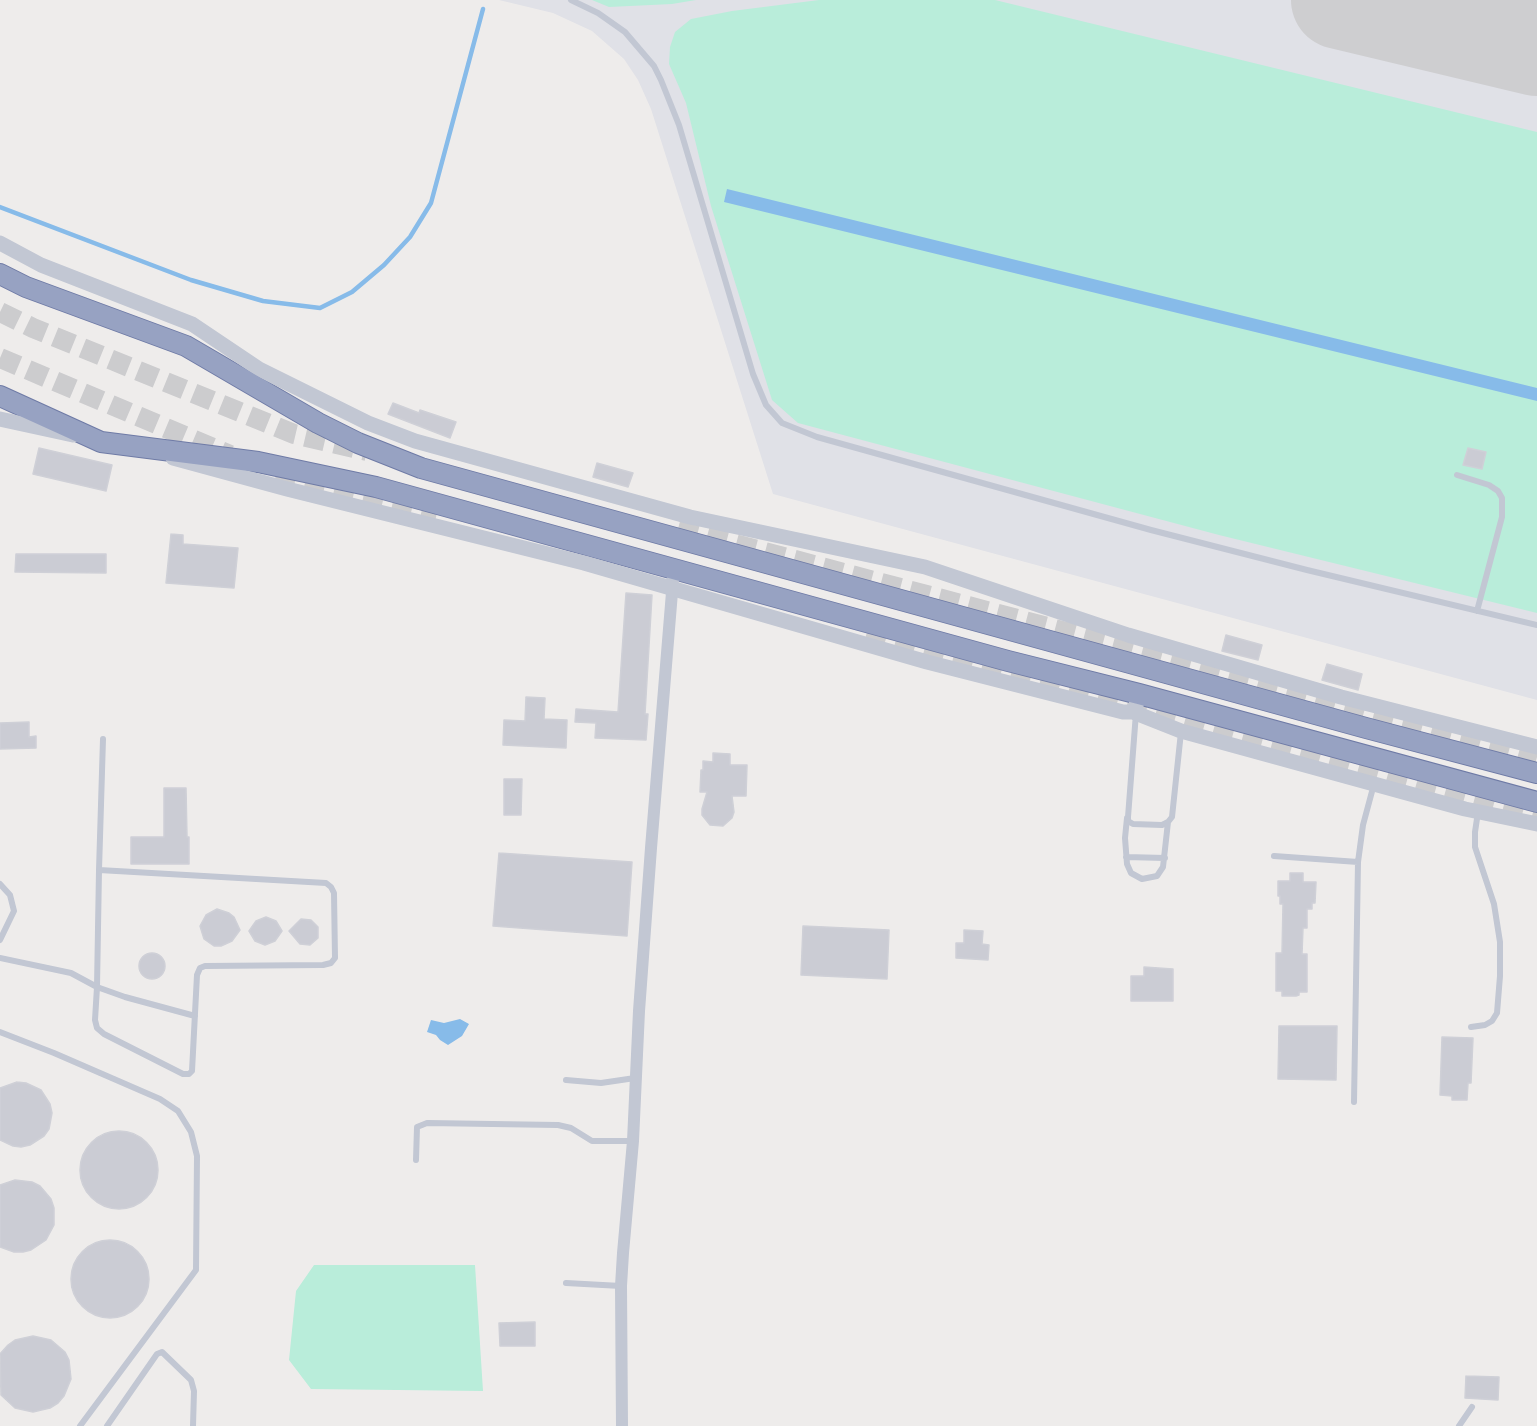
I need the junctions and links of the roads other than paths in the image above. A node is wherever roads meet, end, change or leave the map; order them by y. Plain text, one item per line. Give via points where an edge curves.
1 (571, 0) edge
2 (0, 243) edge
3 (0, 274) edge
4 (0, 396) edge
5 (0, 419) edge
6 (101, 441) junction
7 (1457, 475) dead end
8 (673, 577) junction
9 (1477, 611) junction
10 (1537, 625) edge
11 (1136, 706) junction
12 (1181, 731) junction
13 (103, 739) dead end
14 (1537, 747) edge
15 (1537, 773) edge
16 (1375, 784) junction
17 (1537, 802) edge
18 (1478, 812) junction
19 (1128, 817) junction
20 (1168, 822) junction
21 (1537, 825) edge
22 (1274, 856) dead end
23 (1126, 857) junction
24 (1165, 858) junction
25 (1358, 862) junction
26 (99, 870) junction
27 (0, 884) edge
28 (0, 940) edge
29 (0, 958) edge
30 (97, 987) junction
31 (195, 1016) junction
32 (1471, 1027) dead end
33 (0, 1032) edge
34 (635, 1078) junction
35 (566, 1080) dead end
36 (1354, 1102) dead end
37 (633, 1141) junction
38 (416, 1160) dead end
39 (566, 1283) dead end
40 (621, 1286) junction
41 (1472, 1407) dead end
42 (80, 1426) edge
43 (107, 1426) edge
44 (193, 1426) edge
45 (622, 1426) edge
46 (1459, 1426) edge

1 - 9 lane via 625,32 661,80 679,125 753,374 766,405 782,423 817,437 1151,530
2 - 14 street via 41,265 192,324 259,369 368,423 415,441 690,517 925,567 1128,635 1341,697
3 - 15 highway via 186,346 318,423 392,458 453,478
4 - 6 highway
5 - 6 street
6 - 8 highway via 258,462 376,487
7 - 9 lane via 1489,485 1502,498 1502,517
8 - 11 highway via 1008,662
8 - 34 street
9 - 10 lane
11 - 12 street
11 - 17 highway
11 - 19 lane
12 - 16 street
12 - 20 lane via 1172,817
13 - 26 lane
16 - 18 street
16 - 25 lane
18 - 21 street
18 - 32 lane via 1475,847 1494,904 1500,976 1497,1013 1485,1025
19 - 20 lane via 1128,821 1138,825
19 - 23 lane
20 - 24 lane
22 - 25 lane
23 - 24 lane
23 - 24 lane via 1131,873 1142,879 1157,876
25 - 36 lane
26 - 30 lane
26 - 31 lane via 326,883 331,887 336,951 331,963 205,966 197,975
27 - 28 lane via 10,895 14,911
29 - 30 lane via 71,973
30 - 31 lane
30 - 31 lane via 97,1028 183,1074 192,1071
33 - 42 lane via 160,1099 178,1111 191,1132 197,1156 196,1270
34 - 35 lane via 601,1083
34 - 37 street
37 - 38 lane via 592,1141 558,1125 427,1123 417,1127
37 - 40 street
39 - 40 lane
40 - 45 street
41 - 46 lane
43 - 44 lane via 162,1352 191,1380

